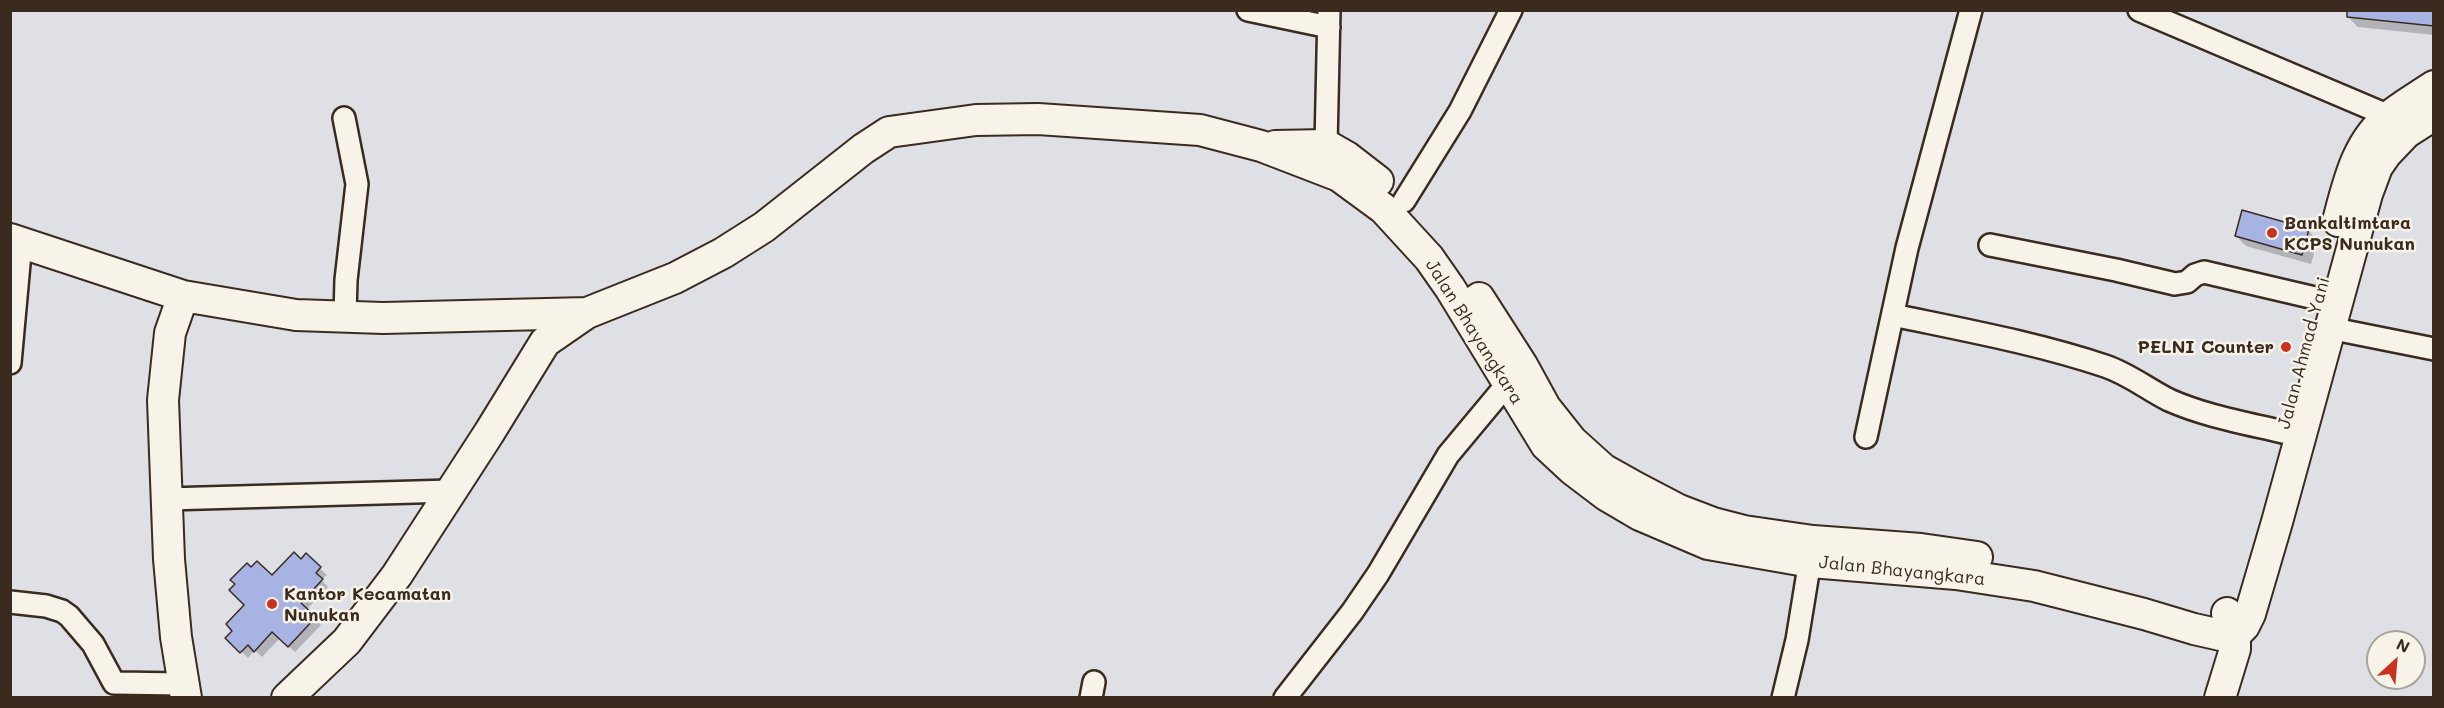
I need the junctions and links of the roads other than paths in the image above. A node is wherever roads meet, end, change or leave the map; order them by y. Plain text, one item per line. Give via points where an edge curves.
1 (1248, 10) edge
2 (1511, 10) edge
3 (1971, 10) edge
4 (2139, 10) edge
5 (1329, 19) edge
6 (2433, 86) edge
7 (2433, 115) edge
8 (2389, 116) junction
9 (344, 118) dead end
10 (1324, 157) junction
11 (1404, 201) junction
12 (16, 240) edge
13 (1990, 245) dead end
14 (183, 296) junction
15 (2319, 299) junction
16 (587, 313) junction
17 (345, 315) junction
18 (1893, 315) junction
19 (2329, 328) junction
20 (2433, 349) edge
21 (10, 363) edge
22 (1508, 383) junction
23 (2283, 432) junction
24 (1866, 437) dead end
25 (451, 491) junction
26 (2276, 492) junction
27 (167, 499) junction
28 (1812, 552) junction
29 (10, 602) edge
30 (2231, 624) junction
31 (185, 691) edge
32 (287, 698) edge
33 (1285, 698) edge
34 (1783, 698) edge
35 (2220, 698) edge

1 - 5 street
2 - 11 street via 1460,111
3 - 18 street via 1907,248
4 - 8 street
5 - 10 street
6 - 8 main road, Jalan Ahmad Yani
7 - 19 main road, Jalan Ahmad Yani via 2406,134 2377,167
8 - 15 main road, Jalan Ahmad Yani via 2373,132 2354,166
9 - 17 street via 357,184
10 - 11 main road, Jalan Bhayangkara via 1347,157
10 - 16 main road, Jalan Bhayangkara via 1200,130 1038,119 976,120 889,132 764,227 723,253 675,278
10 - 22 main road, Jalan Bhayangkara via 1339,176 1375,202 1429,258
11 - 28 main road, Jalan Bhayangkara via 1448,249 1545,407 1572,441 1603,470 1713,523
12 - 14 main road
12 - 21 street
13 - 15 street via 2175,284 2204,272
14 - 17 main road via 296,315
14 - 27 main road via 170,333 163,400
15 - 23 main road, Jalan Ahmad Yani
16 - 17 main road via 383,318
16 - 25 main road via 545,342
18 - 23 street via 2107,366 2181,404
18 - 24 street
19 - 20 street
19 - 26 main road, Jalan Ahmad Yani
22 - 28 main road, Jalan Bhayangkara via 1546,445 1572,470 1640,515 1708,544
22 - 33 street via 1448,454 1378,574
23 - 26 main road, Jalan Ahmad Yani
25 - 27 street
25 - 32 main road via 397,575 347,641
26 - 30 main road, Jalan Ahmad Yani via 2250,614 2244,626
27 - 31 main road via 176,637
28 - 30 main road, Jalan Bhayangkara via 2034,586 2225,636
28 - 34 street
29 - 31 street via 46,606 69,616 93,644 114,683
30 - 35 main road via 2235,649

